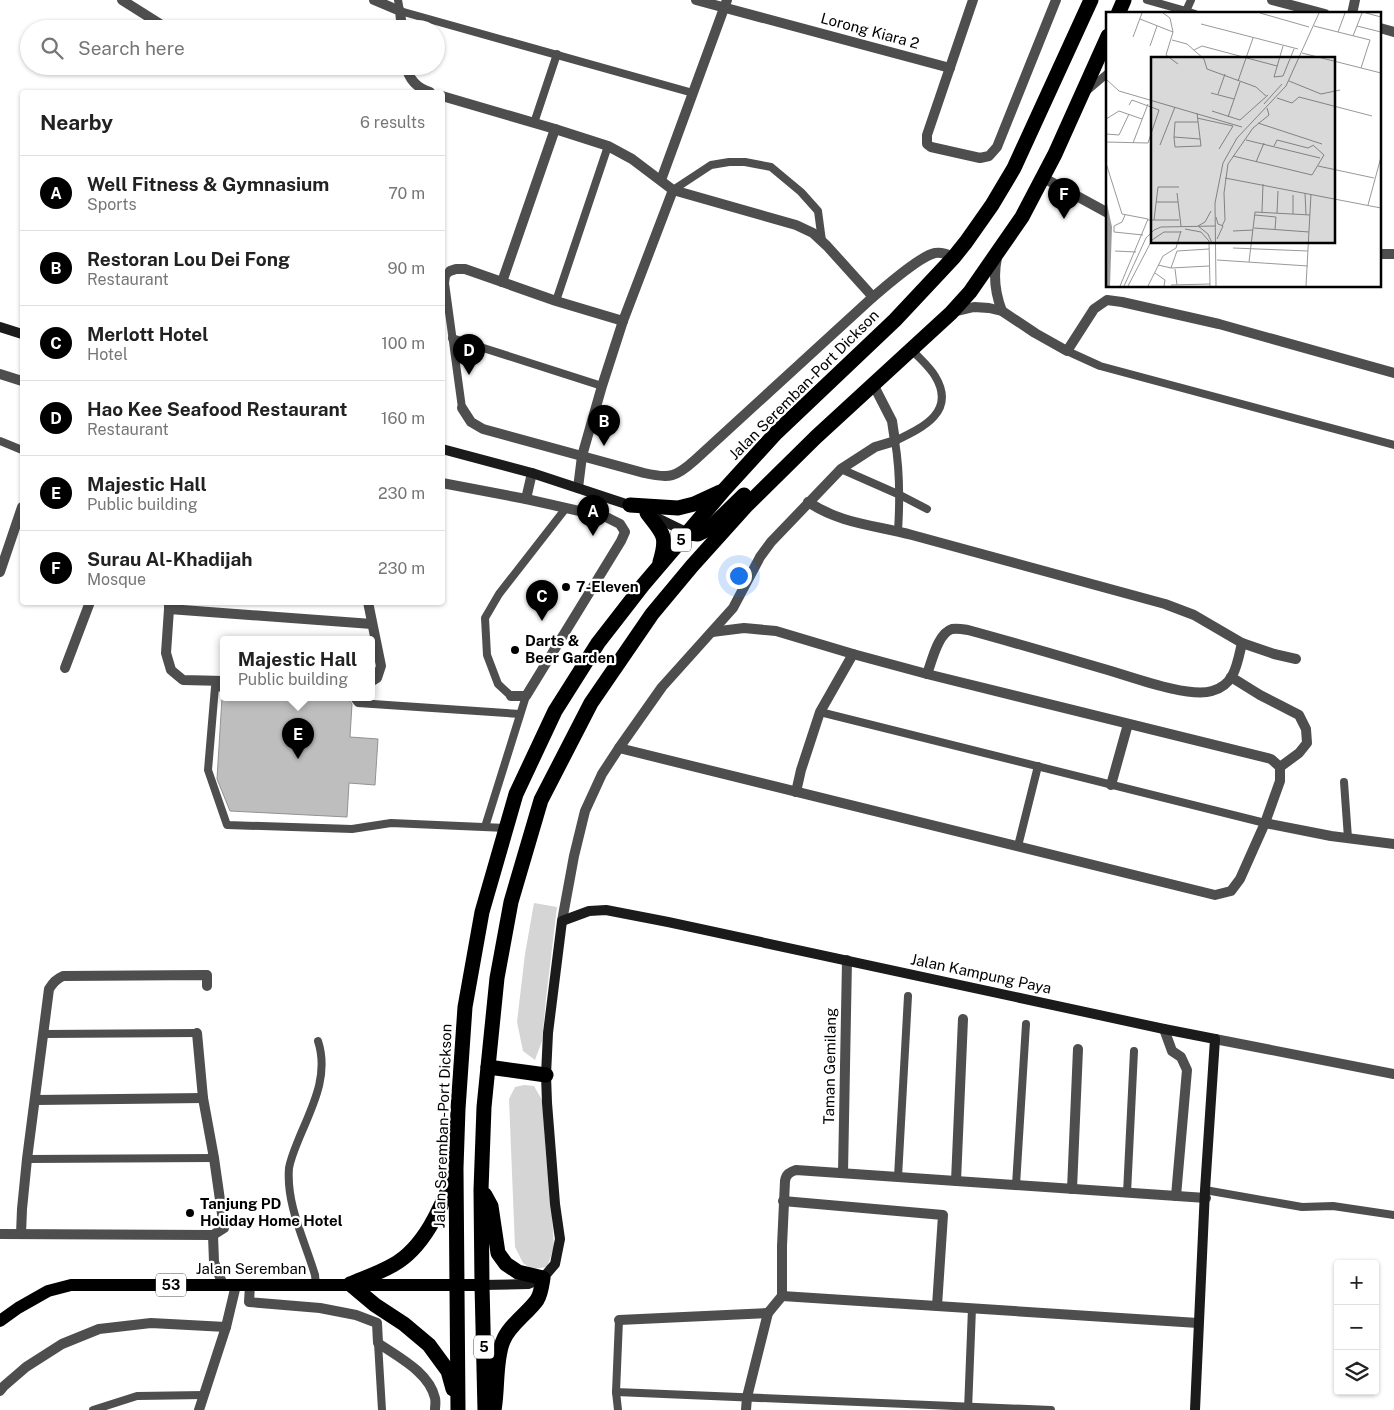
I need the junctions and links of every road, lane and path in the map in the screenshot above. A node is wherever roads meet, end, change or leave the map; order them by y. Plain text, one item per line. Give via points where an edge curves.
1 (122, 0) edge
2 (374, 0) edge
3 (398, 0) edge
4 (696, 0) edge
5 (973, 0) edge
6 (1056, 0) edge
7 (1091, 0) edge
8 (1124, 0) edge
9 (1147, 0) edge
10 (1192, 0) edge
11 (1272, 0) edge
12 (1285, 2) edge
13 (726, 4) edge
14 (400, 11) junction
15 (1119, 12) edge
16 (1185, 12) edge
17 (1318, 12) edge
18 (154, 20) edge
19 (401, 20) edge
20 (433, 20) edge
21 (445, 23) edge
22 (1106, 40) edge
23 (557, 54) junction
24 (950, 68) junction
25 (410, 75) edge
26 (1106, 75) edge
27 (423, 90) edge
28 (693, 93) junction
29 (1081, 96) junction
30 (445, 97) edge
31 (534, 124) junction
32 (555, 129) junction
33 (608, 146) junction
34 (1042, 178) junction
35 (661, 180) junction
36 (673, 190) junction
37 (1106, 212) edge
38 (822, 241) junction
39 (998, 252) junction
40 (954, 257) junction
41 (450, 271) joint
42 (502, 282) junction
43 (873, 296) junction
44 (556, 301) junction
45 (1002, 311) junction
46 (951, 313) junction
47 (623, 321) junction
48 (0, 327) edge
49 (20, 331) edge
50 (452, 338) junction
51 (912, 349) junction
52 (1067, 351) junction
53 (1394, 372) edge
54 (0, 374) edge
55 (20, 380) edge
56 (873, 384) junction
57 (602, 386) junction
58 (462, 408) joint
59 (816, 437) junction
60 (894, 441) junction
61 (0, 442) edge
62 (1394, 445) edge
63 (20, 449) edge
64 (445, 450) edge
65 (582, 456) junction
66 (841, 469) junction
67 (532, 473) junction
68 (445, 484) edge
69 (578, 488) junction
70 (724, 490) junction
71 (900, 495) junction
72 (526, 499) junction
73 (808, 502) junction
74 (630, 505) junction
75 (566, 508) junction
76 (927, 509) dead end
77 (647, 513) junction
78 (20, 517) edge
79 (898, 531) junction
80 (688, 533) junction
81 (659, 566) junction
82 (0, 572) edge
83 (89, 605) edge
84 (369, 605) edge
85 (169, 606) edge
86 (372, 624) junction
87 (712, 632) junction
88 (375, 636) edge
89 (375, 638) edge
90 (1242, 643) junction
91 (853, 654) junction
92 (1296, 659) dead end
93 (65, 668) dead end
94 (927, 674) junction
95 (1232, 676) junction
96 (375, 679) edge
97 (220, 681) edge
98 (220, 688) edge
99 (511, 696) joint
100 (526, 696) junction
101 (356, 701) edge
102 (820, 712) junction
103 (520, 714) junction
104 (1128, 724) junction
105 (619, 748) junction
106 (1038, 766) junction
107 (1280, 767) junction
108 (1344, 782) dead end
109 (1110, 785) junction
110 (796, 792) junction
111 (1265, 823) junction
112 (485, 827) junction
113 (506, 828) junction
114 (1348, 838) junction
115 (1394, 844) edge
116 (1018, 846) junction
117 (562, 921) junction
118 (847, 960) junction
119 (207, 986) dead end
120 (908, 996) dead end
121 (963, 1019) dead end
122 (1026, 1024) dead end
123 (1164, 1029) junction
124 (196, 1033) joint
125 (44, 1034) junction
126 (1215, 1038) junction
127 (318, 1041) dead end
128 (1078, 1049) dead end
129 (1134, 1052) dead end
130 (488, 1067) junction
131 (1394, 1074) edge
132 (546, 1075) junction
133 (204, 1098) junction
134 (36, 1100) junction
135 (214, 1158) junction
136 (27, 1159) junction
137 (456, 1168) junction
138 (843, 1173) junction
139 (898, 1177) junction
140 (956, 1181) junction
141 (1016, 1185) junction
142 (1072, 1189) junction
143 (482, 1190) junction
144 (1128, 1193) junction
145 (1206, 1194) junction
146 (1176, 1196) junction
147 (783, 1201) junction
148 (1394, 1214) edge
149 (0, 1234) edge
150 (21, 1234) junction
151 (214, 1235) junction
152 (543, 1278) junction
153 (350, 1284) junction
154 (229, 1285) junction
155 (250, 1285) junction
156 (316, 1285) junction
157 (457, 1285) junction
158 (482, 1285) junction
159 (782, 1296) junction
160 (937, 1306) junction
161 (972, 1308) junction
162 (768, 1313) junction
163 (619, 1320) joint
164 (0, 1321) edge
165 (1198, 1324) junction
166 (226, 1327) junction
167 (378, 1343) junction
168 (0, 1391) edge
169 (616, 1392) junction
170 (204, 1395) junction
171 (747, 1397) junction
172 (968, 1408) edge
173 (93, 1410) edge
174 (199, 1410) edge
175 (382, 1410) edge
176 (435, 1410) edge
177 (458, 1410) edge
178 (485, 1410) edge
179 (494, 1410) edge
180 (618, 1410) edge
181 (746, 1410) edge
182 (1051, 1410) edge
183 (1195, 1410) edge

1 - 18 street
2 - 14 street
3 - 14 lane
4 - 13 street, Lorong Kiara 2
5 - 24 street
6 - 24 street via 997,146 989,156 980,158 931,148 927,144 926,136
7 - 40 highway, Jalan Seremban-Port Dickson / 5 via 1014,168
8 - 15 highway
9 - 16 lane
10 - 16 lane
11 - 12 street
12 - 17 street
13 - 24 street, Lorong Kiara 2
13 - 28 street
14 - 19 street
14 - 20 lane
21 - 23 lane
22 - 29 highway, 5
23 - 28 lane
23 - 31 lane
25 - 27 street via 413,83
26 - 29 lane
28 - 35 street
29 - 34 highway, 5
30 - 31 street
31 - 32 street
32 - 33 street
32 - 42 street
33 - 35 street
33 - 44 lane
34 - 37 street
34 - 39 highway, 5 via 1022,217
35 - 36 street
36 - 38 street via 796,225
36 - 38 lane via 711,166 745,162 771,167 818,211
36 - 47 street
38 - 43 street
39 - 45 street via 994,271
39 - 46 highway, 5
40 - 43 street via 933,253
40 - 70 highway, Jalan Seremban-Port Dickson / 5 via 894,320 776,433
41 - 42 street via 466,269
41 - 50 lane via 445,283
42 - 44 street
43 - 65 street via 683,471 671,476 657,476
44 - 47 street
45 - 46 street via 974,307
45 - 52 street
46 - 51 highway, 5
47 - 57 street
48 - 49 street
50 - 57 lane
50 - 58 lane
51 - 56 highway, 5
51 - 60 lane via 934,374 942,401 936,416
52 - 53 street via 1094,308 1107,300 1219,324
52 - 62 lane via 1100,366
54 - 55 street
56 - 59 highway, 5
56 - 60 street via 892,421
57 - 65 street
58 - 65 street via 470,422 483,429
59 - 80 highway via 797,444 710,528 698,534
59 - 130 highway, 5 via 746,506 692,566 652,614 590,703 541,800 511,902 497,978
60 - 66 street via 875,447
60 - 71 lane
61 - 63 lane
64 - 67 street
65 - 69 street
66 - 71 lane
66 - 73 street
67 - 69 street
67 - 72 street
68 - 72 street
69 - 74 street
70 - 74 highway via 678,508
70 - 80 highway, Jalan Seremban-Port Dickson / 5
71 - 76 lane
71 - 79 lane
72 - 75 street
73 - 79 street via 851,522
73 - 87 street via 771,542 733,608
74 - 77 street
75 - 99 lane via 499,594 485,618 488,655 498,684
75 - 100 street via 606,517 620,524 625,532
77 - 80 street
77 - 81 highway via 664,535
78 - 82 street
79 - 90 street via 1165,604 1194,615
80 - 81 highway, Jalan Seremban-Port Dickson / 5
81 - 113 highway, Jalan Seremban-Port Dickson / 5 via 598,643 556,711 516,794
83 - 93 street
84 - 86 street
85 - 86 street
85 - 97 street via 166,653 171,670 183,680
86 - 88 street
87 - 91 street via 744,628 776,631
87 - 105 street via 662,687
89 - 96 street via 381,666
90 - 92 street
90 - 95 street
91 - 94 street
91 - 102 street
94 - 95 street via 939,642 946,631 954,628 1190,693 1211,692 1228,684
94 - 104 street
95 - 107 street via 1299,715 1306,729 1307,743
98 - 112 lane via 215,687 208,770 227,825 352,829 390,823
99 - 100 street
100 - 103 lane
101 - 103 lane
102 - 106 lane
102 - 110 street
103 - 112 lane
104 - 107 street via 1271,759
104 - 109 street
105 - 110 street
105 - 117 street via 602,774 585,811
106 - 109 lane
106 - 116 lane
107 - 111 street via 1280,781
108 - 114 lane
109 - 111 lane
110 - 116 street
111 - 114 street
111 - 116 street via 1240,879 1231,891 1215,895
112 - 113 lane
113 - 137 highway, Jalan Seremban-Port Dickson / 5 via 482,912 465,1007
114 - 115 street
117 - 118 street, Jalan Kampung Paya via 589,911 606,910
117 - 132 street
118 - 123 street, Jalan Kampung Paya
118 - 138 street, Taman Gemilang
119 - 125 street via 207,975 63,976 57,978 49,989
120 - 139 lane
121 - 140 street
122 - 141 lane
123 - 126 street, Jalan Kampung Paya
123 - 146 street via 1172,1051 1181,1057 1187,1070
124 - 125 lane
124 - 133 street
125 - 134 street
126 - 131 street, Jalan Kampung Paya
126 - 145 street
127 - 156 lane via 322,1053 318,1092 295,1148 288,1188
128 - 142 street
129 - 144 lane
130 - 132 highway
130 - 143 highway, 5
132 - 152 street via 560,1239 555,1264
133 - 134 street
133 - 135 street
134 - 136 street
135 - 136 lane
135 - 151 street via 224,1228
136 - 150 street
137 - 153 highway via 442,1206 410,1253 394,1265
137 - 157 highway, Jalan Seremban-Port Dickson / 5
138 - 139 street
138 - 147 street via 789,1172 784,1181
139 - 140 street
140 - 141 street
141 - 142 street
142 - 144 street
143 - 152 highway via 491,1206 498,1253 518,1272
143 - 158 highway, 5
144 - 146 street
145 - 146 street
145 - 148 lane via 1302,1207 1333,1206
145 - 165 street
147 - 159 street
147 - 160 street via 943,1215
149 - 150 street
150 - 151 street
151 - 154 street via 214,1262
152 - 158 street via 528,1284
152 - 179 highway via 538,1299 503,1340
153 - 156 main road, Jalan Seremban / 53
153 - 157 main road, Jalan Seremban / 53
153 - 177 highway via 429,1345 448,1371
154 - 155 main road, Jalan Seremban / 53
154 - 164 main road, Jalan Seremban / 53 via 70,1285 48,1291
154 - 166 street
155 - 156 main road, Jalan Seremban / 53
155 - 167 street via 249,1302 320,1308 377,1323
157 - 158 main road, Jalan Seremban / 53
157 - 177 highway, 5
158 - 178 highway, 5
159 - 160 street
159 - 162 street
160 - 161 street
161 - 165 street
161 - 172 lane
162 - 163 street
162 - 171 street
163 - 169 lane
165 - 183 street
166 - 168 street via 152,1324 99,1329 62,1344 26,1367
166 - 170 street
167 - 175 lane
167 - 176 street via 428,1381 435,1398
169 - 171 lane
169 - 180 lane
170 - 173 lane via 137,1396
170 - 174 street
171 - 172 lane
171 - 181 street
172 - 182 lane

